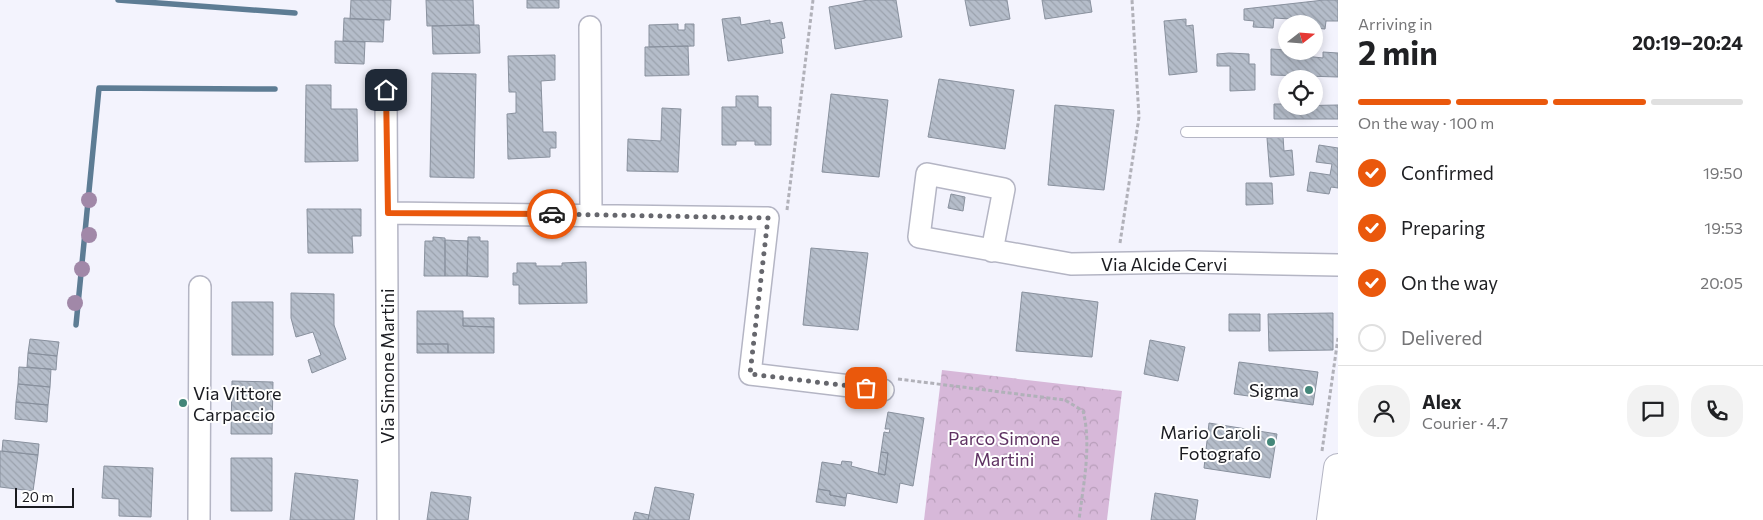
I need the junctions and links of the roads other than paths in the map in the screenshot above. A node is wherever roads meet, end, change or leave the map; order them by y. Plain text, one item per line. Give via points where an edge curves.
1 (590, 27) dead end
2 (386, 90) dead end
3 (1186, 132) dead end
4 (1338, 132) edge
5 (388, 213) junction
6 (591, 214) junction
7 (992, 251) junction
8 (1338, 264) edge
9 (200, 287) dead end
10 (886, 384) road end
11 (1329, 463) edge
12 (199, 520) edge
13 (388, 520) edge
14 (1330, 520) edge

1 - 6 street
2 - 5 street, Via Simone Martini
3 - 4 lane
5 - 6 street
5 - 13 street, Via Simone Martini
6 - 10 street via 768,218 750,374
7 - 7 street, Via Alcide Cervi via 920,237 927,174 1004,189
7 - 8 street, Via Alcide Cervi via 1071,264
9 - 12 street
11 - 14 main road

